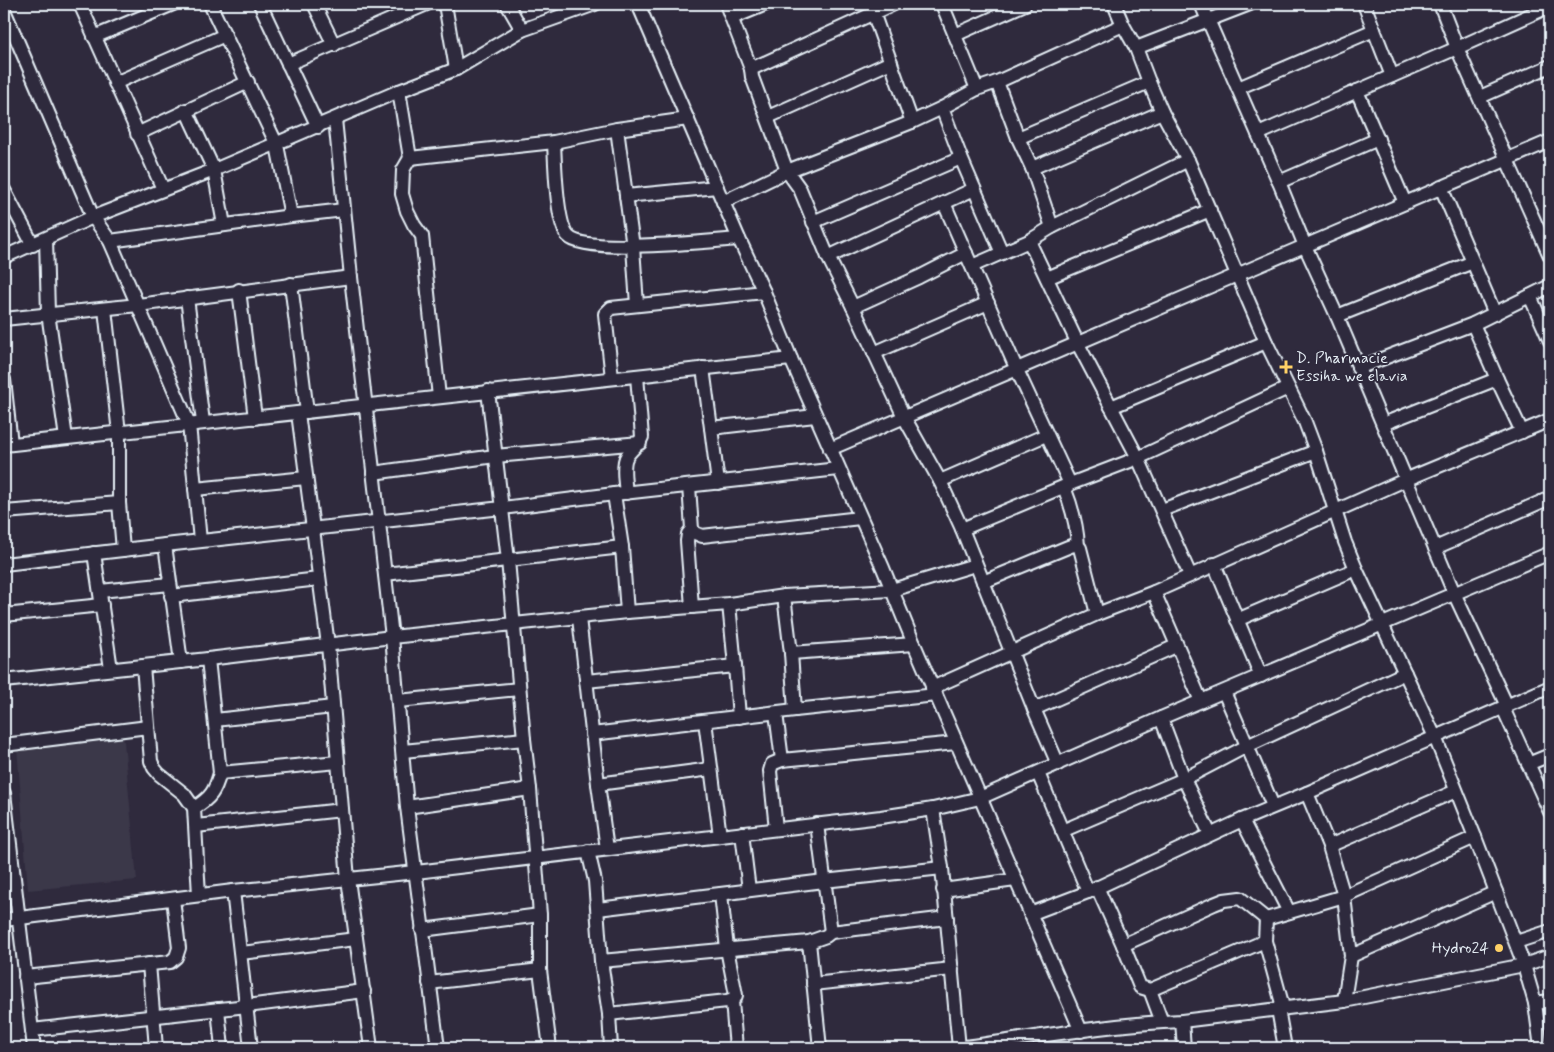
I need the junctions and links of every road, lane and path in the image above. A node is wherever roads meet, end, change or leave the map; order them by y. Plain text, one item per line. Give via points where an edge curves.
1 (80, 4) edge
2 (172, 4) edge
3 (210, 4) edge
4 (260, 4) edge
5 (314, 4) edge
6 (427, 4) edge
7 (444, 4) edge
8 (506, 4) edge
9 (638, 4) edge
10 (726, 4) edge
11 (766, 4) edge
12 (894, 4) edge
13 (942, 4) edge
14 (1025, 4) edge
15 (1114, 4) edge
16 (1201, 4) edge
17 (1250, 4) edge
18 (1364, 4) edge
19 (1440, 4) edge
20 (587, 5) edge
21 (1550, 6) edge
22 (872, 8) edge
23 (4, 10) edge
24 (732, 18) junction
25 (1208, 20) junction
26 (1123, 25) junction
27 (522, 30) junction
28 (1374, 30) junction
29 (225, 35) junction
30 (955, 35) junction
31 (94, 37) junction
32 (334, 45) junction
33 (1136, 48) junction
34 (1458, 48) junction
35 (891, 62) junction
36 (288, 64) junction
37 (1550, 66) edge
38 (456, 69) junction
39 (752, 69) junction
40 (1392, 76) junction
41 (248, 82) junction
42 (997, 82) junction
43 (1149, 82) junction
44 (115, 83) junction
45 (1238, 88) junction
46 (977, 89) junction
47 (400, 91) junction
48 (1357, 91) junction
49 (1480, 97) junction
50 (942, 108) junction
51 (186, 110) junction
52 (1162, 112) junction
53 (768, 117) junction
54 (335, 119) junction
55 (688, 120) junction
56 (912, 122) junction
57 (318, 127) junction
58 (617, 130) junction
59 (137, 134) junction
60 (1258, 134) junction
61 (1018, 138) junction
62 (1378, 139) junction
63 (1550, 141) edge
64 (554, 142) junction
65 (277, 145) junction
66 (410, 158) junction
67 (961, 158) junction
68 (1188, 160) junction
69 (1508, 160) junction
70 (1032, 168) junction
71 (214, 170) junction
72 (786, 171) junction
73 (1279, 182) junction
74 (717, 187) junction
75 (1441, 187) junction
76 (162, 189) junction
77 (974, 189) junction
78 (4, 190) edge
79 (626, 196) junction
80 (723, 202) junction
81 (944, 203) junction
82 (1405, 203) junction
83 (344, 210) junction
84 (1210, 210) junction
85 (291, 216) junction
86 (93, 217) junction
87 (813, 222) junction
88 (224, 225) junction
89 (1052, 228) junction
90 (1545, 229) edge
91 (46, 239) junction
92 (739, 239) junction
93 (110, 241) junction
94 (1029, 241) junction
95 (32, 245) junction
96 (1305, 246) junction
97 (633, 247) junction
98 (966, 253) junction
99 (1002, 253) junction
100 (828, 256) junction
101 (1550, 256) edge
102 (4, 258) edge
103 (1473, 262) junction
104 (972, 266) junction
105 (1237, 275) junction
106 (351, 277) junction
107 (1047, 278) junction
108 (292, 284) junction
109 (1550, 286) edge
110 (239, 290) junction
111 (764, 292) junction
112 (1530, 296) junction
113 (187, 298) junction
114 (988, 303) junction
115 (138, 305) junction
116 (637, 305) junction
117 (853, 307) junction
118 (105, 308) junction
119 (48, 313) junction
120 (1495, 314) junction
121 (1337, 316) junction
122 (4, 319) edge
123 (1473, 324) junction
124 (1550, 341) edge
125 (1266, 342) junction
126 (1078, 344) junction
127 (874, 353) junction
128 (791, 359) junction
129 (703, 368) junction
130 (1358, 368) junction
131 (1017, 370) junction
132 (637, 376) junction
133 (612, 378) junction
134 (4, 379) edge
135 (1497, 379) junction
136 (1288, 388) junction
137 (488, 391) junction
138 (439, 397) junction
139 (366, 404) junction
140 (1111, 407) junction
141 (302, 413) junction
142 (815, 416) junction
143 (904, 417) junction
144 (255, 418) junction
145 (1550, 420) edge
146 (203, 422) junction
147 (189, 424) junction
148 (1383, 424) junction
149 (711, 428) junction
150 (119, 432) junction
151 (1522, 432) junction
152 (1046, 435) junction
153 (66, 438) junction
154 (640, 443) junction
155 (7, 444) edge
156 (830, 449) junction
157 (1316, 451) junction
158 (496, 456) junction
159 (1138, 458) junction
160 (838, 469) junction
161 (373, 473) junction
162 (306, 478) junction
163 (1405, 480) junction
164 (940, 481) junction
165 (718, 483) junction
166 (1067, 485) junction
167 (689, 486) junction
168 (194, 489) junction
169 (620, 494) junction
170 (1550, 498) edge
171 (119, 503) junction
172 (502, 508) junction
173 (1162, 510) junction
174 (4, 512) edge
175 (1335, 512) junction
176 (860, 518) junction
177 (378, 521) junction
178 (313, 528) junction
179 (692, 529) junction
180 (962, 529) junction
181 (200, 541) junction
182 (165, 545) junction
183 (1078, 546) junction
184 (622, 547) junction
185 (1435, 548) junction
186 (123, 550) junction
187 (94, 553) junction
188 (1550, 553) edge
189 (508, 560) junction
190 (4, 564) edge
191 (976, 564) junction
192 (1214, 564) junction
193 (1356, 569) junction
194 (385, 574) junction
195 (1190, 575) junction
196 (319, 579) junction
197 (983, 582) junction
198 (171, 590) junction
199 (892, 590) junction
200 (100, 591) junction
201 (1154, 592) junction
202 (1454, 593) junction
203 (784, 596) junction
204 (729, 604) junction
205 (102, 605) junction
206 (692, 607) junction
207 (627, 612) junction
208 (1097, 614) junction
209 (4, 615) edge
210 (578, 618) junction
211 (1237, 620) junction
212 (514, 624) junction
213 (1381, 624) junction
214 (392, 637) junction
215 (914, 644) junction
216 (328, 645) junction
217 (1176, 646) junction
218 (791, 653) junction
219 (1011, 653) junction
220 (208, 659) junction
221 (181, 662) junction
222 (143, 666) junction
223 (736, 666) junction
224 (111, 669) junction
225 (1405, 673) junction
226 (1261, 676) junction
227 (4, 681) edge
228 (586, 681) junction
229 (1550, 688) edge
230 (519, 689) junction
231 (934, 692) junction
232 (1224, 692) junction
233 (398, 701) junction
234 (1201, 701) junction
235 (334, 707) junction
236 (1505, 707) junction
237 (1034, 709) junction
238 (795, 710) junction
239 (776, 713) junction
240 (739, 718) junction
241 (1161, 718) junction
242 (215, 720) junction
243 (705, 721) junction
244 (148, 727) junction
245 (592, 734) junction
246 (1435, 737) junction
247 (524, 739) junction
248 (956, 743) junction
249 (4, 745) edge
250 (1247, 746) junction
251 (403, 751) junction
252 (1550, 755) edge
253 (782, 760) junction
254 (338, 762) junction
255 (1058, 764) junction
256 (1528, 764) junction
257 (711, 769) junction
258 (220, 773) junction
259 (1038, 773) junction
260 (1184, 779) junction
261 (598, 784) junction
262 (530, 789) junction
263 (1456, 791) junction
264 (4, 793) edge
265 (1307, 793) junction
266 (980, 798) junction
267 (1273, 806) junction
268 (407, 807) junction
269 (194, 808) junction
270 (933, 809) junction
271 (342, 810) junction
272 (1550, 812) edge
273 (1242, 820) junction
274 (817, 824) junction
275 (196, 826) junction
276 (776, 829) junction
277 (1062, 831) junction
278 (742, 833) junction
279 (1210, 834) junction
280 (720, 836) junction
281 (1476, 837) junction
282 (1328, 846) junction
283 (607, 849) junction
284 (588, 851) junction
285 (536, 857) junction
286 (942, 868) junction
287 (415, 871) junction
288 (348, 879) junction
289 (1015, 880) junction
290 (824, 881) junction
291 (1092, 889) junction
292 (749, 890) junction
293 (943, 890) junction
294 (232, 891) junction
295 (1496, 892) junction
296 (721, 894) junction
297 (199, 895) junction
298 (1344, 896) junction
299 (173, 899) junction
300 (598, 909) junction
301 (1289, 912) junction
302 (1030, 914) junction
303 (540, 915) junction
304 (947, 918) junction
305 (1266, 918) junction
306 (18, 919) junction
307 (4, 920) edge
308 (422, 930) junction
309 (831, 932) junction
310 (1550, 932) edge
311 (356, 939) junction
312 (1265, 941) junction
313 (809, 942) junction
314 (1516, 942) junction
315 (1123, 945) junction
316 (727, 949) junction
317 (241, 953) junction
318 (1351, 956) junction
319 (1550, 956) edge
320 (601, 961) junction
321 (149, 964) junction
322 (1524, 965) junction
323 (952, 969) junction
324 (540, 970) junction
325 (25, 977) junction
326 (430, 983) junction
327 (813, 984) junction
328 (1150, 990) junction
329 (364, 992) junction
330 (732, 1000) junction
331 (1344, 1001) junction
332 (1550, 1001) edge
333 (1535, 1003) junction
334 (247, 1006) junction
335 (1280, 1008) junction
336 (218, 1009) junction
337 (609, 1014) junction
338 (153, 1016) junction
339 (1182, 1021) junction
340 (1162, 1022) junction
341 (32, 1030) junction
342 (1080, 1031) junction
343 (34, 1048) edge
344 (156, 1048) edge
345 (222, 1048) edge
346 (251, 1048) edge
347 (371, 1048) edge
348 (438, 1048) edge
349 (550, 1048) edge
350 (611, 1048) edge
351 (736, 1048) edge
352 (820, 1048) edge
353 (964, 1048) edge
354 (1184, 1048) edge
355 (1285, 1048) edge
356 (1541, 1048) edge

1 - 31 street
2 - 31 street
3 - 29 street
4 - 36 street
5 - 32 street
6 - 32 street
7 - 38 street
8 - 27 street
9 - 55 street
10 - 24 street
11 - 24 street
12 - 22 street
13 - 30 street
14 - 30 street
15 - 26 street
16 - 25 street
17 - 25 street
18 - 28 street
19 - 34 street
20 - 27 street
21 - 34 street
22 - 35 street
22 - 39 street
23 - 86 street
24 - 39 street
25 - 33 street
25 - 45 street
26 - 33 street
26 - 42 street
27 - 38 street
28 - 40 street
28 - 45 street
29 - 41 street
29 - 44 street
30 - 46 street
31 - 44 street
32 - 36 street
33 - 43 street
34 - 40 street
34 - 49 street
35 - 53 street
35 - 56 street
36 - 57 street
37 - 49 street
38 - 47 street
39 - 53 street via 752,77
40 - 48 street
41 - 51 street
41 - 65 street
42 - 46 street
42 - 61 street
43 - 52 street
43 - 61 street
44 - 59 street
45 - 60 street
46 - 50 street
47 - 54 street
47 - 66 street
48 - 60 street
48 - 62 street
49 - 69 street
50 - 56 street
50 - 67 street
51 - 59 street
51 - 71 street
52 - 68 street
52 - 70 street
53 - 72 street
54 - 57 street
54 - 83 street
55 - 58 street
55 - 74 street
56 - 72 street
57 - 65 street
58 - 64 street
58 - 79 street
59 - 76 street
60 - 73 street
61 - 70 street
62 - 73 street
62 - 82 street
63 - 69 street
64 - 66 street
64 - 97 street via 558,206 568,236 585,244
65 - 71 street
65 - 85 street
66 - 138 street via 403,170 402,194 414,226 422,236
67 - 77 street
67 - 87 street
68 - 84 street
68 - 89 street
69 - 75 street
69 - 90 street
70 - 89 street
71 - 76 street
71 - 88 street
72 - 80 street
72 - 87 street via 800,189
73 - 96 street
74 - 79 street
74 - 80 street
75 - 82 street
75 - 103 street
76 - 86 street
77 - 81 street
77 - 99 street
78 - 95 street
79 - 97 street
80 - 92 street
81 - 98 street
81 - 100 street
82 - 96 street
83 - 85 street
83 - 106 street
84 - 105 street
84 - 107 street
85 - 88 street
86 - 91 street
86 - 93 street
87 - 100 street
88 - 93 street
89 - 94 street
90 - 101 street
91 - 95 street
91 - 119 street
92 - 97 street
92 - 111 street
93 - 115 street
94 - 99 street
94 - 107 street
95 - 102 street
96 - 105 street
96 - 121 street
97 - 116 street
98 - 104 street
98 - 117 street
99 - 104 street
100 - 117 street
103 - 120 street
103 - 121 street
104 - 114 street
105 - 125 street
105 - 126 street
106 - 108 street
106 - 139 street
107 - 126 street
108 - 110 street
108 - 141 street
109 - 112 street
110 - 113 street
110 - 144 street
111 - 116 street
111 - 128 street
112 - 120 street
112 - 124 street
113 - 115 street
113 - 146 street
114 - 127 street
114 - 131 street
115 - 118 street
115 - 147 street
116 - 133 street via 611,308 605,314
117 - 127 street
118 - 119 street
118 - 150 street
119 - 122 street
119 - 153 street
120 - 123 street
121 - 130 street
123 - 130 street
123 - 135 street
125 - 136 street
125 - 140 street
126 - 131 street
126 - 140 street
127 - 143 street
128 - 129 street
128 - 142 street
129 - 132 street
129 - 149 street
130 - 148 street
131 - 143 street
131 - 152 street
132 - 133 street
132 - 154 street
133 - 137 street
134 - 155 street
135 - 148 street
135 - 151 street
136 - 157 street
136 - 159 street
137 - 138 street
137 - 158 street
138 - 139 street
139 - 141 street
139 - 161 street
140 - 159 street
141 - 144 street
141 - 162 street
142 - 149 street
142 - 156 street
143 - 156 street
143 - 164 street
144 - 146 street
145 - 151 street
146 - 147 street
147 - 150 street
147 - 168 street
148 - 163 street
149 - 165 street
150 - 153 street
150 - 171 street
151 - 163 street
152 - 164 street
152 - 166 street
153 - 155 street
154 - 158 street
154 - 169 street via 624,461
156 - 160 street
157 - 173 street
157 - 175 street
158 - 161 street
158 - 172 street
159 - 166 street
159 - 173 street
160 - 165 street
160 - 176 street
161 - 177 street
162 - 168 street
162 - 178 street
163 - 175 street
163 - 185 street
164 - 180 street
165 - 167 street
166 - 180 street
166 - 183 street
167 - 169 street
167 - 179 street
168 - 181 street
169 - 172 street
169 - 184 street
170 - 185 street
171 - 174 street
171 - 186 street
172 - 177 street
172 - 189 street
173 - 195 street
175 - 192 street
175 - 193 street
176 - 179 street via 702,536
176 - 199 street
177 - 178 street
177 - 194 street
178 - 181 street
178 - 196 street
179 - 206 street via 687,541
180 - 191 street
181 - 182 street
182 - 186 street
182 - 198 street
183 - 197 street via 1073,545
183 - 208 street
184 - 189 street
184 - 207 street
185 - 202 street
186 - 187 street
187 - 190 street
187 - 200 street
188 - 202 street
189 - 194 street
189 - 212 street
191 - 197 street
191 - 199 street
192 - 195 street
192 - 211 street
193 - 211 street
193 - 213 street
194 - 214 street
195 - 201 street
196 - 198 street
196 - 216 street
197 - 219 street
198 - 200 street
198 - 221 street
199 - 203 street
199 - 215 street
200 - 205 street
201 - 208 street
201 - 217 street
202 - 213 street
202 - 236 street
203 - 204 street
203 - 218 street
204 - 206 street
204 - 223 street
205 - 209 street
205 - 224 street
206 - 207 street
207 - 210 street
208 - 219 street
210 - 212 street
210 - 228 street
211 - 226 street
212 - 214 street
212 - 230 street
213 - 225 street
213 - 226 street
214 - 216 street
214 - 233 street
215 - 218 street
215 - 231 street
216 - 220 street
216 - 235 street
217 - 234 street
217 - 237 street
218 - 238 street
219 - 231 street
219 - 237 street
220 - 221 street
220 - 242 street
221 - 222 street
222 - 224 street
222 - 244 street
223 - 228 street
223 - 240 street
224 - 227 street
225 - 246 street
225 - 250 street
226 - 232 street
228 - 245 street
229 - 236 street
230 - 233 street
230 - 247 street
231 - 238 street
231 - 248 street
232 - 234 street
232 - 250 street
233 - 251 street
234 - 241 street
235 - 242 street
235 - 254 street
236 - 246 street
236 - 256 street
237 - 255 street
238 - 239 street
239 - 240 street
239 - 253 street
240 - 243 street
241 - 255 street
241 - 260 street
242 - 258 street
243 - 245 street
243 - 257 street
244 - 249 street
244 - 269 street via 154,768 184,794
245 - 261 street
246 - 263 street
246 - 265 street
247 - 251 street
247 - 262 street
248 - 253 street
248 - 266 street
250 - 260 street
250 - 267 street
251 - 268 street
252 - 256 street
253 - 276 street via 772,764 770,771
254 - 258 street
254 - 271 street
255 - 259 street
256 - 272 street
257 - 261 street
257 - 280 street
258 - 269 street via 211,796
259 - 266 street
259 - 277 street
260 - 277 street
260 - 279 street
261 - 283 street
262 - 268 street
262 - 285 street
263 - 281 street
263 - 282 street
264 - 306 street
265 - 267 street
265 - 282 street
266 - 270 street
266 - 289 street
267 - 273 street
268 - 287 street
269 - 275 street
270 - 274 street
270 - 286 street
271 - 275 street
271 - 288 street
273 - 279 street
273 - 301 street
274 - 276 street
274 - 290 street
275 - 297 street
276 - 278 street
277 - 291 street
278 - 280 street
278 - 292 street
279 - 291 street
280 - 283 street
281 - 295 street
281 - 298 street
282 - 298 street
283 - 284 street
284 - 285 street
284 - 300 street
285 - 287 street
285 - 303 street
286 - 290 street
286 - 293 street
287 - 288 street
287 - 308 street
288 - 294 street
288 - 311 street
289 - 293 street
289 - 302 street
290 - 292 street
290 - 309 street
291 - 302 street
291 - 315 street
292 - 296 street
293 - 304 street
294 - 297 street
294 - 317 street
295 - 314 street
295 - 318 street
296 - 300 street
296 - 316 street
297 - 299 street
298 - 301 street
298 - 318 street
299 - 306 street
299 - 321 street via 178,954 170,962
300 - 320 street
301 - 305 street
302 - 342 street
303 - 308 street
303 - 324 street
304 - 309 street
304 - 323 street
305 - 312 street
305 - 315 street via 1240,898 1224,900
306 - 307 street
306 - 325 street
308 - 326 street
309 - 313 street
310 - 314 street
311 - 317 street
311 - 329 street
312 - 328 street
312 - 335 street
313 - 316 street
313 - 327 street
314 - 322 street
315 - 328 street via 1140,987
316 - 320 street
316 - 330 street via 736,995
317 - 334 street
318 - 331 street
319 - 322 street
320 - 337 street
321 - 325 street
321 - 338 street
322 - 331 street
322 - 333 street
323 - 327 street
323 - 353 street
324 - 326 street
324 - 349 street
325 - 341 street
326 - 348 street
327 - 352 street
328 - 340 street
329 - 334 street
329 - 347 street
330 - 337 street
330 - 351 street
331 - 335 street
332 - 333 street
333 - 356 street
334 - 336 street
334 - 346 street
335 - 339 street
335 - 355 street
336 - 338 street
336 - 345 street
337 - 350 street
338 - 341 street
338 - 344 street
339 - 340 street
339 - 354 street
340 - 342 street
341 - 343 street
342 - 353 street

